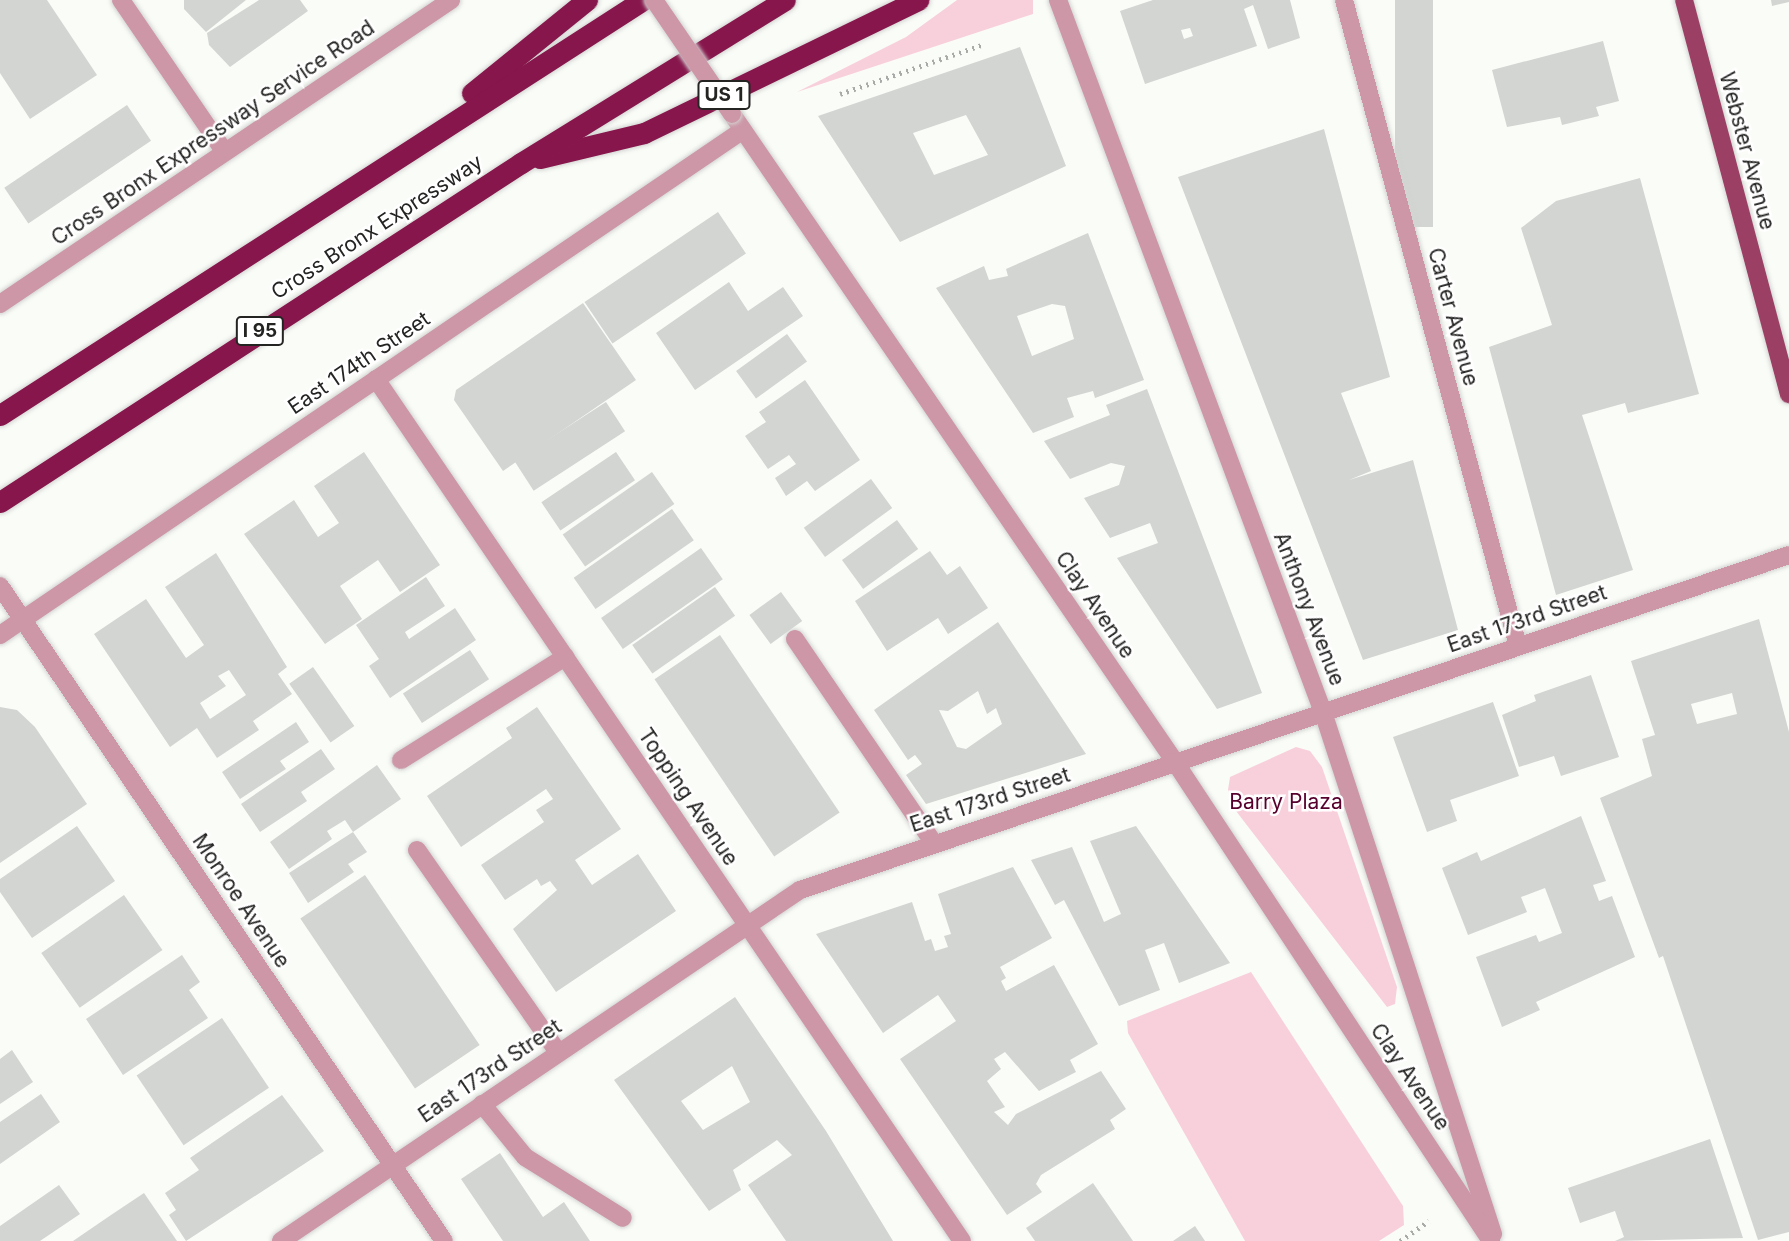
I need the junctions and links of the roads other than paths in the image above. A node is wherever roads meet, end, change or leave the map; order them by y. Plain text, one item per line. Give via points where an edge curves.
1 (121, 0) edge
2 (451, 0) edge
3 (587, 0) edge
4 (643, 0) edge
5 (654, 0) edge
6 (785, 0) edge
7 (918, 0) edge
8 (1058, 0) edge
9 (1344, 0) edge
10 (1684, 0) edge
11 (743, 130) junction
12 (225, 151) junction
13 (385, 162) junction
14 (521, 163) junction
15 (0, 304) edge
16 (376, 379) junction
17 (1789, 394) edge
18 (0, 415) edge
19 (0, 502) edge
20 (1789, 555) edge
21 (0, 586) edge
22 (23, 620) junction
23 (0, 635) edge
24 (795, 639) dead end
25 (1518, 646) junction
26 (565, 657) junction
27 (1323, 712) junction
28 (401, 760) dead end
29 (1175, 762) junction
30 (933, 842) junction
31 (417, 850) dead end
32 (746, 923) junction
33 (558, 1052) junction
34 (482, 1104) junction
35 (392, 1164) junction
36 (623, 1218) dead end
37 (281, 1241) edge
38 (444, 1241) edge
39 (962, 1241) edge
40 (1493, 1241) edge

1 - 12 street
2 - 12 street, Cross Bronx Expressway Service Road
3 - 13 highway
4 - 13 highway
5 - 11 street, Clay Avenue, bridge
6 - 14 highway, Cross Bronx Expressway / I 95
7 - 14 highway, US 1 via 644,133
8 - 27 street, Anthony Avenue
9 - 25 street, Carter Avenue
10 - 17 main road, Webster Avenue
11 - 16 street, East 174th Street
11 - 29 street, Clay Avenue
12 - 15 street, Cross Bronx Expressway Service Road
13 - 18 highway
14 - 19 highway, Cross Bronx Expressway / I 95
16 - 22 street, East 174th Street
16 - 26 street, Topping Avenue
20 - 25 street, East 173rd Street
21 - 22 street, Monroe Avenue
22 - 23 street, East 174th Street
22 - 35 street, Monroe Avenue
24 - 30 street
25 - 27 street, East 173rd Street
26 - 28 street
26 - 32 street, Topping Avenue
27 - 29 street, East 173rd Street
27 - 40 street, Anthony Avenue
29 - 30 street, East 173rd Street
29 - 40 street, Clay Avenue
30 - 32 street, East 173rd Street via 800,890
31 - 33 street
32 - 33 street, East 173rd Street
32 - 39 street, Topping Avenue
33 - 34 street, East 173rd Street
34 - 35 street, East 173rd Street
34 - 36 street via 525,1157
35 - 37 street, East 173rd Street
35 - 38 street, Monroe Avenue

